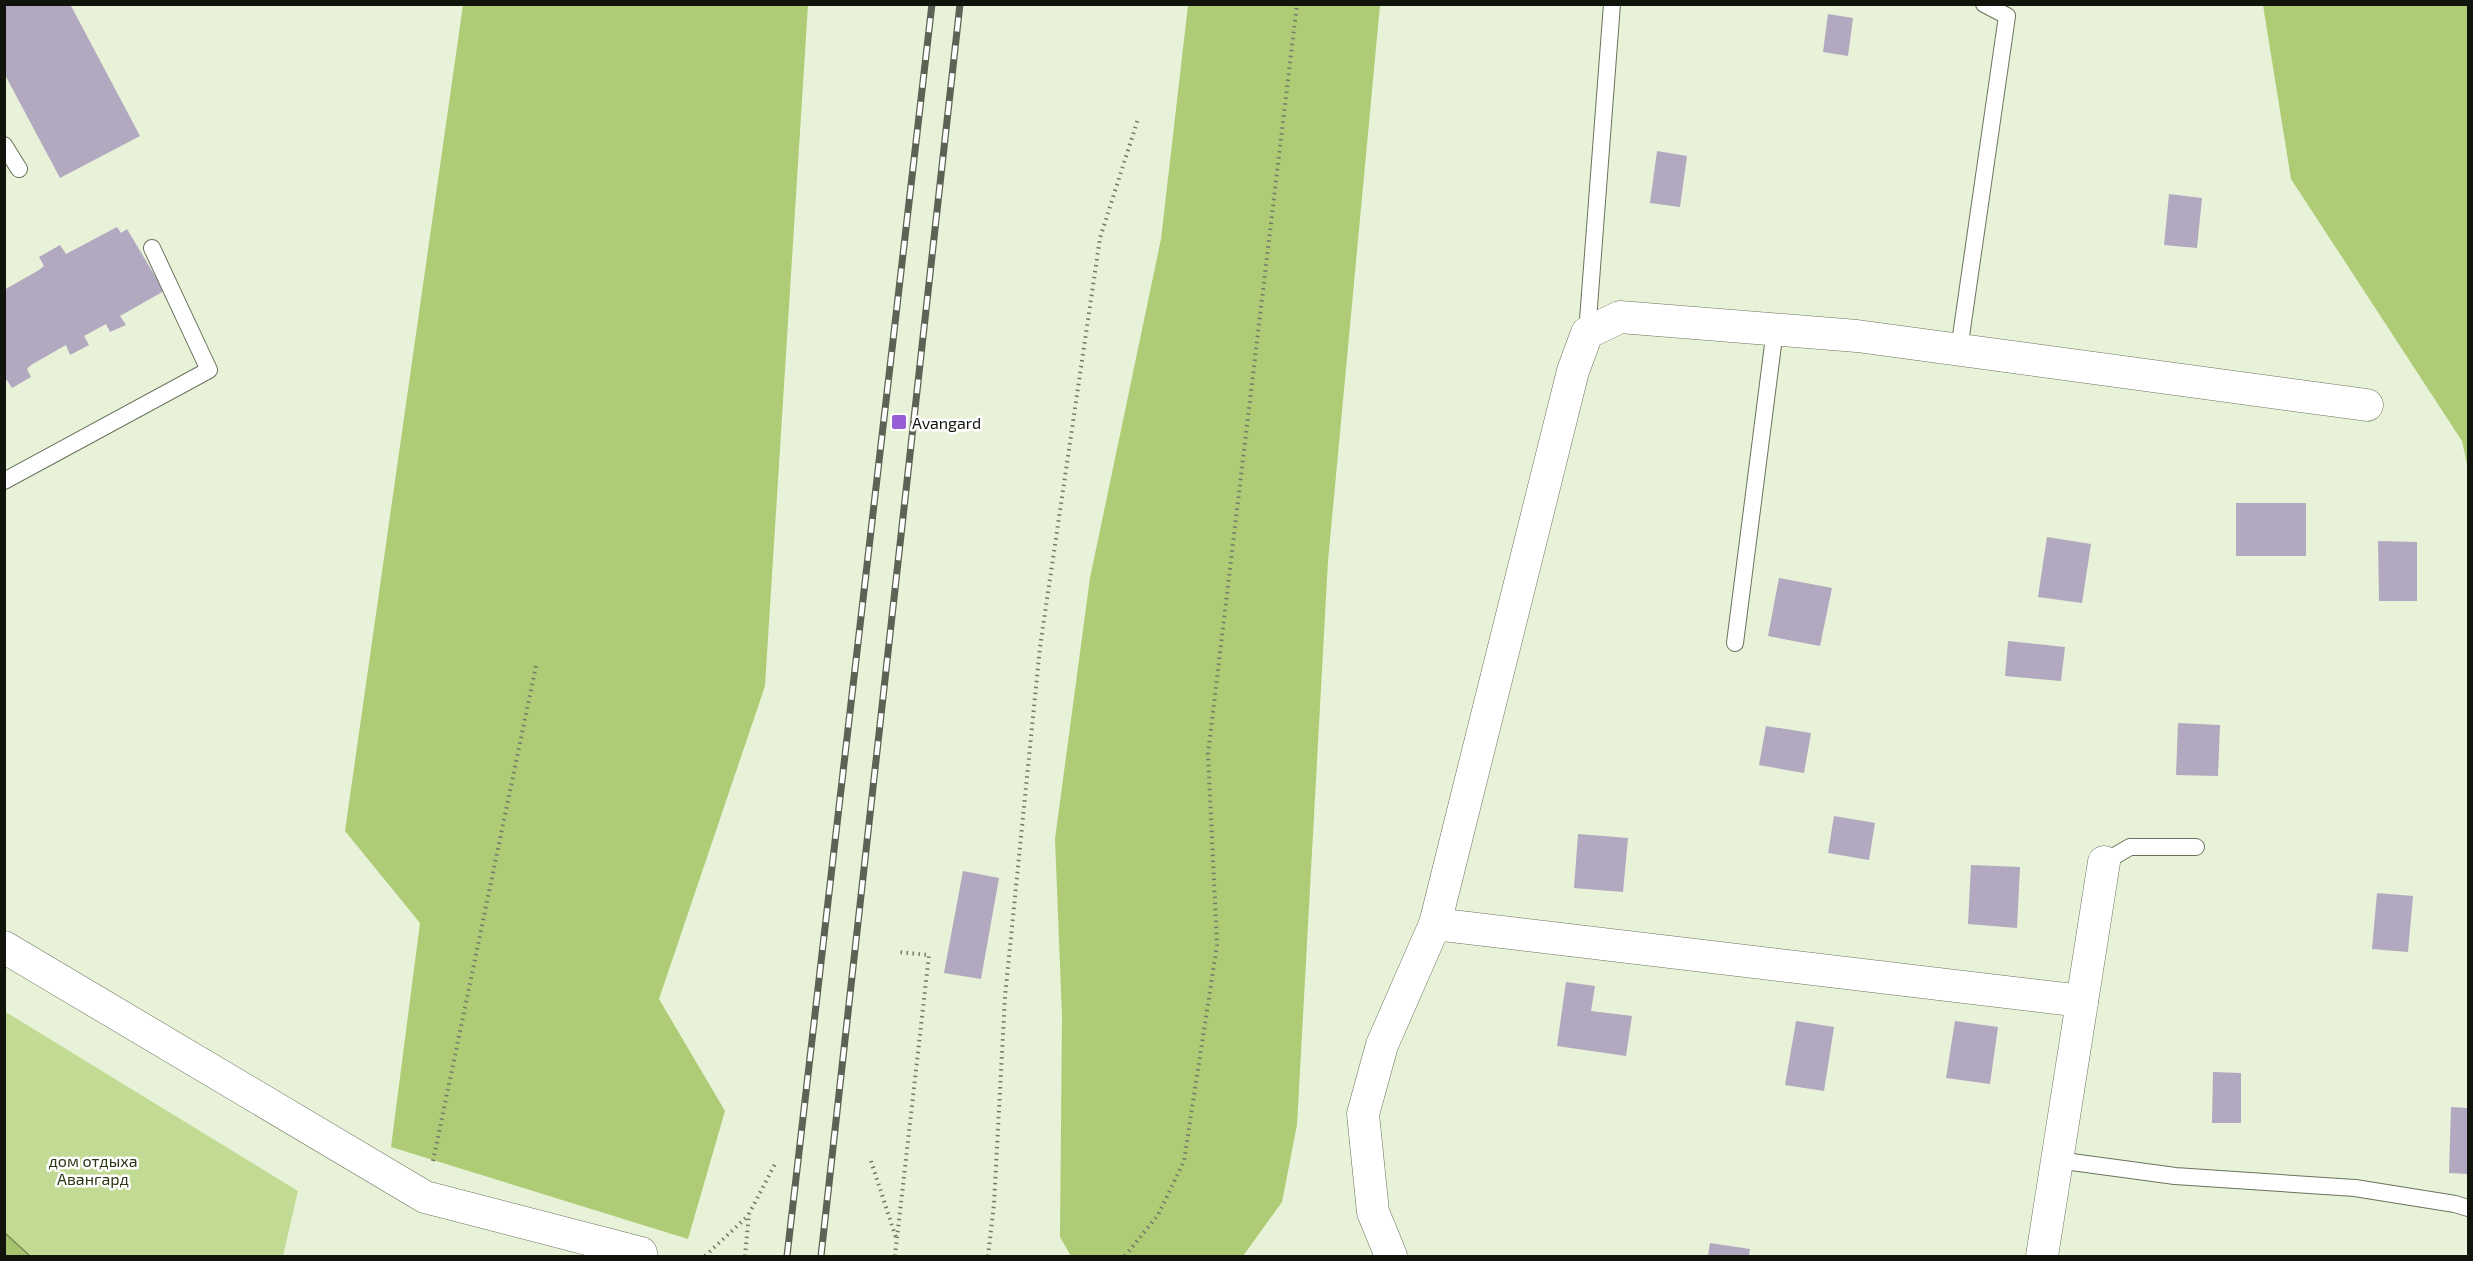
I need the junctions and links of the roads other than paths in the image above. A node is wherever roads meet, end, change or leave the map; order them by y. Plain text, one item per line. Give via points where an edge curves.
1 (1612, 4) edge
2 (1984, 4) edge
3 (4, 145) edge
4 (19, 169) dead end
5 (152, 248) dead end
6 (1775, 329) junction
7 (1587, 333) junction
8 (1959, 350) junction
9 (2367, 405) dead end
10 (4, 482) edge
11 (1735, 643) dead end
12 (2196, 847) dead end
13 (2104, 862) joint
14 (1435, 924) junction
15 (4, 947) edge
16 (2082, 1001) junction
17 (2057, 1160) junction
18 (2469, 1208) edge
19 (641, 1253) dead end
20 (1391, 1257) edge
21 (2042, 1257) edge

1 - 7 lane
2 - 8 lane via 2007,16
3 - 4 lane
5 - 10 lane via 208,370
6 - 7 street via 1620,317
6 - 8 street
6 - 11 lane
7 - 14 street via 1573,371
8 - 9 street
12 - 13 lane via 2130,847
13 - 16 street
14 - 16 street
14 - 20 street via 1382,1045 1363,1114 1373,1212
15 - 19 street via 425,1197
16 - 17 street
17 - 18 lane via 2175,1176 2355,1188
17 - 21 street

